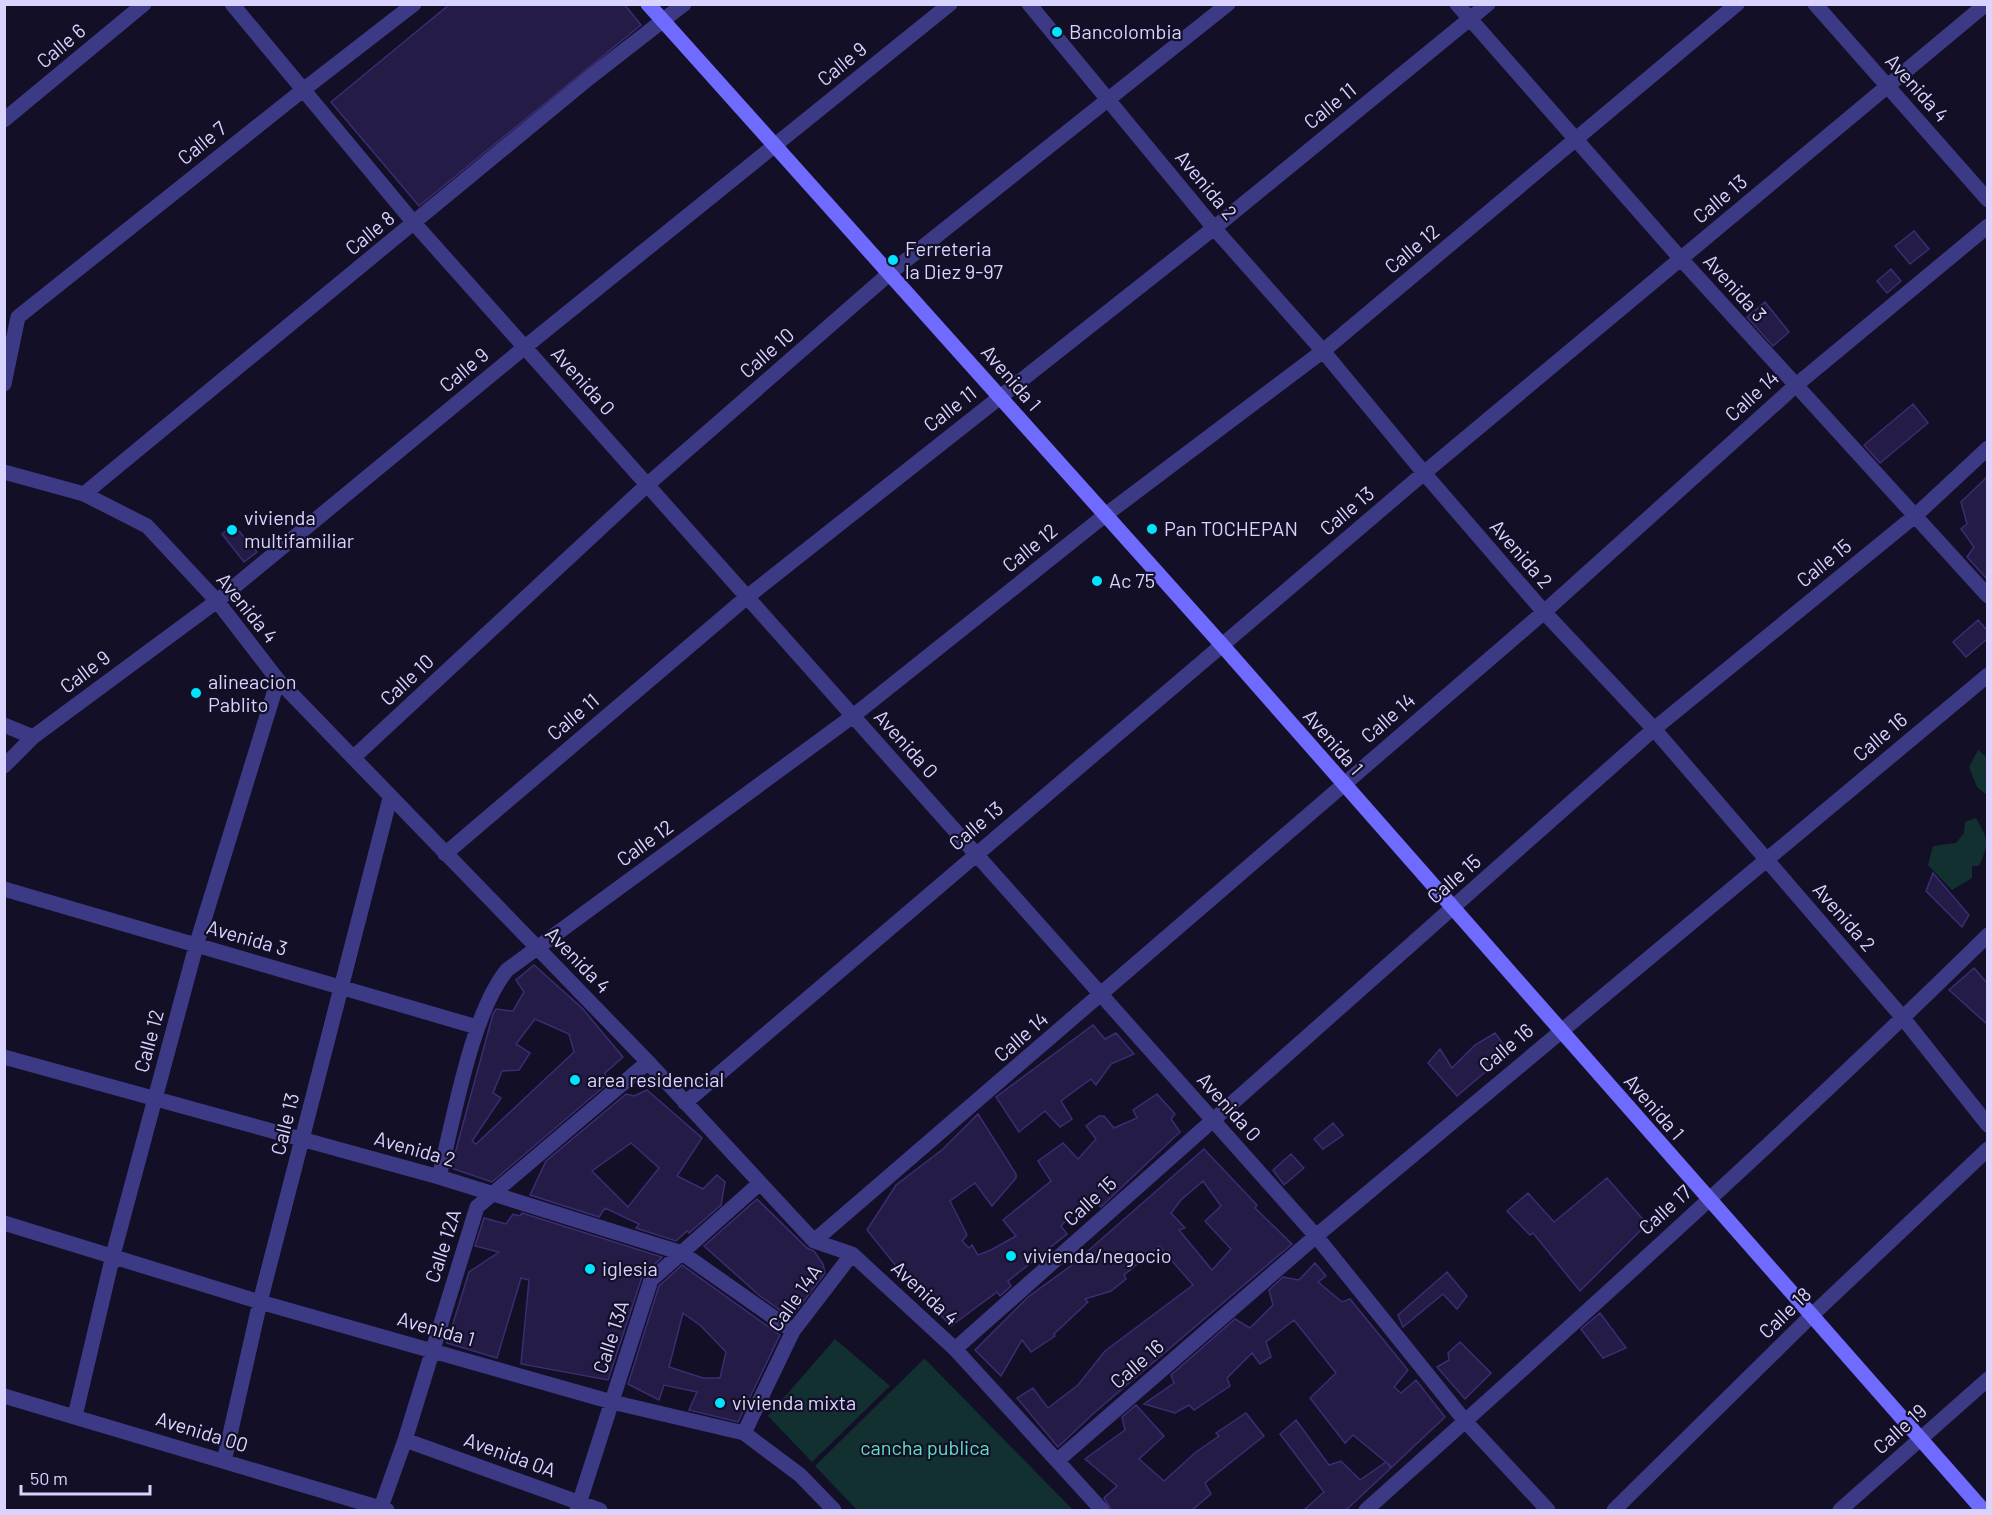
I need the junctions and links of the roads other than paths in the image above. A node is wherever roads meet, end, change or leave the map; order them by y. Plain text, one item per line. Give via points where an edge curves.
1 (144, 4) edge
2 (232, 4) edge
3 (414, 4) edge
4 (648, 4) edge
5 (684, 4) edge
6 (950, 4) edge
7 (1029, 4) edge
8 (1228, 4) edge
9 (1457, 4) edge
10 (1488, 4) edge
11 (1737, 4) edge
12 (1815, 4) edge
13 (1986, 4) edge
14 (1469, 19) junction
15 (663, 21) junction
16 (1887, 86) junction
17 (303, 90) junction
18 (1108, 100) junction
19 (4, 120) edge
20 (1575, 141) junction
21 (775, 146) junction
22 (1988, 200) edge
23 (414, 224) junction
24 (1988, 226) edge
25 (1214, 228) junction
26 (1681, 259) junction
27 (890, 273) junction
28 (11, 315) edge
29 (525, 347) junction
30 (1323, 351) junction
31 (4, 384) edge
32 (1795, 386) junction
33 (999, 397) junction
34 (1988, 448) edge
35 (4, 472) edge
36 (1424, 474) junction
37 (647, 485) junction
38 (84, 494) junction
39 (1916, 515) junction
40 (1104, 516) junction
41 (1988, 596) edge
42 (747, 597) junction
43 (217, 601) junction
44 (1544, 612) junction
45 (1222, 645) junction
46 (1988, 675) edge
47 (278, 680) junction
48 (853, 716) junction
49 (4, 725) edge
50 (1654, 729) junction
51 (33, 737) junction
52 (354, 757) junction
53 (4, 766) edge
54 (1342, 785) junction
55 (390, 798) junction
56 (445, 854) junction
57 (975, 854) junction
58 (1766, 858) junction
59 (4, 889) edge
60 (1451, 909) junction
61 (1988, 935) edge
62 (196, 946) junction
63 (538, 948) junction
64 (341, 987) junction
65 (1101, 995) junction
66 (1903, 1018) junction
67 (477, 1027) junction
68 (1559, 1031) junction
69 (4, 1057) edge
70 (648, 1062) junction
71 (155, 1099) junction
72 (685, 1103) junction
73 (1212, 1119) junction
74 (1988, 1125) edge
75 (303, 1139) junction
76 (1988, 1149) edge
77 (439, 1177) junction
78 (760, 1183) junction
79 (494, 1195) junction
80 (1708, 1199) junction
81 (4, 1223) edge
82 (1316, 1236) junction
83 (814, 1241) junction
84 (682, 1253) junction
85 (852, 1254) junction
86 (113, 1255) junction
87 (260, 1302) junction
88 (1811, 1316) junction
89 (793, 1331) junction
90 (433, 1349) junction
91 (955, 1349) junction
92 (1988, 1379) edge
93 (4, 1396) edge
94 (612, 1402) junction
95 (75, 1416) junction
96 (1466, 1421) junction
97 (744, 1434) junction
98 (1919, 1439) junction
99 (405, 1440) junction
100 (224, 1461) junction
101 (1058, 1461) junction
102 (578, 1507) edge
103 (382, 1510) edge
104 (600, 1510) edge
105 (834, 1510) edge
106 (1102, 1510) edge
107 (1366, 1510) edge
108 (1548, 1510) edge
109 (1614, 1510) edge
110 (1840, 1510) edge
111 (1983, 1510) edge

1 - 19 street, Calle 6
2 - 17 street, Avenida 0
3 - 17 street, Calle 7
4 - 15 street, Avenida 1
5 - 15 street, Calle 8
6 - 21 street, Calle 9
7 - 18 street, Avenida 2
8 - 18 street, Calle 10
9 - 14 street, Avenida 3
10 - 14 street, Calle 11
11 - 20 street, Calle 12
12 - 16 street, Avenida 4
13 - 16 street, Calle 13
14 - 20 street, Avenida 3
14 - 25 street, Calle 11
15 - 21 street, Avenida 1
15 - 23 street, Calle 8
16 - 22 street, Avenida 4
16 - 26 street, Calle 13
17 - 23 street, Avenida 0
17 - 28 street, Calle 7
18 - 25 street, Avenida 2
18 - 27 street, Calle 10
20 - 26 street, Avenida 3
20 - 30 street, Calle 12
21 - 27 street, Avenida 1
21 - 29 street, Calle 9
23 - 29 street, Avenida 0
23 - 38 street, Calle 8
24 - 32 street, Calle 14
25 - 30 street, Avenida 2
25 - 33 street, Calle 11
26 - 32 street, Avenida 3
26 - 36 street, Calle 13
27 - 33 street, Avenida 1
27 - 37 street, Calle 10
28 - 31 street
29 - 37 street, Avenida 0
29 - 43 street, Calle 9
30 - 36 street, Avenida 2
30 - 40 street, Calle 12
32 - 39 street, Avenida 3
32 - 44 street, Calle 14
33 - 40 street, Avenida 1
33 - 42 street, Calle 11
34 - 39 street, Calle 15
35 - 38 street, Avenida 4
36 - 44 street, Avenida 2
36 - 45 street, Calle 13
37 - 42 street, Avenida 0
37 - 52 street, Calle 10
38 - 43 street, Avenida 4 via 147,526
39 - 41 street, Avenida 3
39 - 50 street, Calle 15
40 - 45 street, Avenida 1
40 - 48 street, Calle 12
42 - 48 street, Avenida 0
42 - 56 street, Calle 11
43 - 47 street, Avenida 4
43 - 51 street, Calle 9
44 - 50 street, Avenida 2
44 - 54 street, Calle 14
45 - 54 street, Avenida 1
45 - 57 street, Calle 13
46 - 58 street, Calle 16
47 - 52 street, Avenida 4
47 - 62 street, Calle 12
48 - 57 street, Avenida 0
48 - 63 street, Calle 12
49 - 51 street
50 - 58 street, Avenida 2
50 - 60 street, Calle 15
51 - 53 street, Calle 9
52 - 55 street, Avenida 4
54 - 60 street, Avenida 1
54 - 65 street, Calle 14
55 - 56 street, Avenida 4
55 - 64 street, Calle 13
56 - 63 street, Avenida 4
57 - 65 street, Avenida 0
57 - 72 street, Calle 13
58 - 66 street, Avenida 2
58 - 68 street, Calle 16
59 - 62 street, Avenida 3
60 - 68 street, Avenida 1
60 - 73 street, Calle 15
61 - 66 street, Calle 17
62 - 64 street, Avenida 3
62 - 71 street, Calle 12
63 - 67 street, Calle 12 via 500,978
63 - 70 street, Avenida 4
64 - 67 street, Avenida 3
64 - 75 street, Calle 13
65 - 73 street, Avenida 0
65 - 83 street, Calle 14
66 - 74 street, Avenida 2
66 - 80 street, Calle 17
67 - 77 street, Calle 12
68 - 80 street, Avenida 1
68 - 82 street, Calle 16
69 - 71 street, Avenida 2
70 - 72 street, Avenida 4
70 - 79 street, Calle 12A
71 - 75 street, Avenida 2
71 - 86 street, Calle 12
72 - 78 street, Avenida 4
73 - 82 street, Avenida 0
73 - 91 street, Calle 15
75 - 77 street, Avenida 2
75 - 87 street, Calle 13
76 - 88 street, Calle 18
77 - 79 street, Avenida 2
78 - 83 street, Avenida 4
78 - 84 street, Calle 13A
79 - 84 street, Avenida 2
79 - 90 street, Calle 12A via 477,1207 472,1217
80 - 88 street, Avenida 1
80 - 96 street, Calle 17
81 - 86 street, Avenida 1
82 - 96 street, Avenida 0
82 - 101 street, Calle 16
83 - 85 street, Avenida 4
84 - 89 street, Avenida 2
84 - 94 street, Calle 13A via 651,1280
85 - 89 street, Calle 14A
85 - 91 street, Avenida 4
86 - 87 street, Avenida 1
86 - 95 street, Calle 12
87 - 90 street, Avenida 1
87 - 100 street, Calle 13
88 - 98 street, Avenida 1
88 - 109 street, Calle 18
89 - 97 street, Calle 14A
90 - 94 street, Avenida 1
90 - 99 street, Calle 12A
91 - 101 street, Avenida 4
92 - 98 street, Calle 19
93 - 95 street, Avenida 00
94 - 97 street, Avenida 1
94 - 102 street, Calle 13A
95 - 100 street, Avenida 00
96 - 107 street, Calle 17
96 - 108 street, Avenida 0
97 - 105 street, Avenida 1 via 800,1475
98 - 110 street, Calle 19
98 - 111 street, Avenida 1
99 - 102 street, Avenida 0A
99 - 103 street, Calle 12A
100 - 103 street, Avenida 00
101 - 106 street, Avenida 4
102 - 104 street, Avenida 0A

